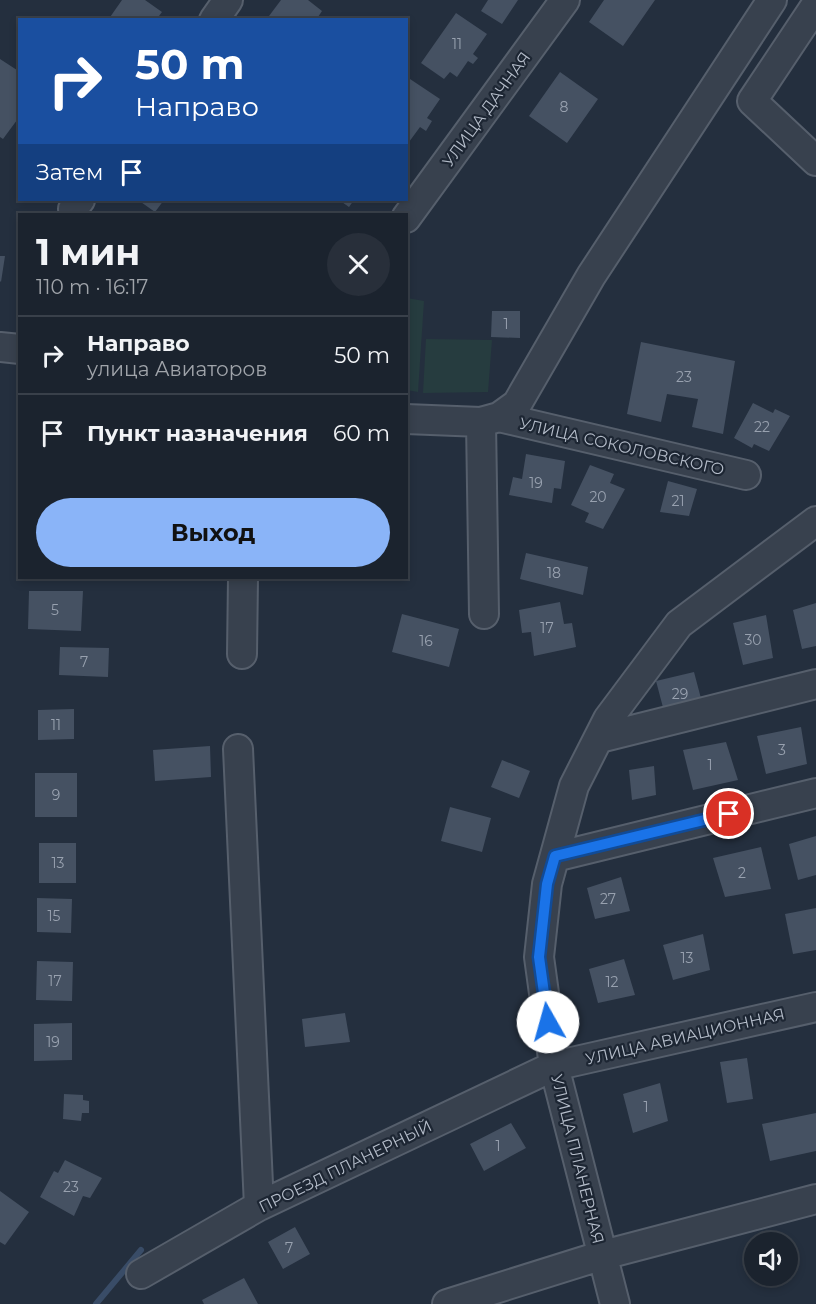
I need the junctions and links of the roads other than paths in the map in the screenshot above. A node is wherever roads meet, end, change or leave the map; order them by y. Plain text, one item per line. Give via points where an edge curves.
1 (228, 0) edge
2 (565, 0) edge
3 (772, 0) edge
4 (816, 5) edge
5 (215, 18) edge
6 (816, 161) edge
7 (408, 215) edge
8 (0, 347) edge
9 (18, 349) edge
10 (408, 419) edge
11 (490, 419) junction
12 (746, 475) dead end
13 (816, 521) edge
14 (243, 579) edge
15 (484, 614) dead end
16 (242, 654) dead end
17 (816, 684) edge
18 (600, 738) junction
19 (238, 749) dead end
20 (816, 793) edge
21 (555, 856) junction
22 (816, 1007) edge
23 (554, 1066) junction
24 (816, 1199) edge
25 (259, 1206) junction
26 (603, 1255) junction
27 (141, 1274) dead end
28 (447, 1304) edge
29 (615, 1304) edge

1 - 5 street
2 - 7 street, УЛИЦА ДАЧНАЯ
3 - 11 street, УЛИЦА СОКОЛОВСКОГО via 591,276 517,404
4 - 6 street via 752,101
8 - 9 street
10 - 11 street
11 - 12 street, УЛИЦА СОКОЛОВСКОГО
11 - 15 street
13 - 18 street, УЛИЦА ПЛАНЕРНАЯ via 679,624 608,719
14 - 16 street
17 - 18 street
18 - 21 street, УЛИЦА ПЛАНЕРНАЯ via 574,786
19 - 25 street
20 - 21 street
21 - 23 street, УЛИЦА ПЛАНЕРНАЯ via 547,884 539,957
22 - 23 street, УЛИЦА АВИАЦИОННАЯ
23 - 25 street, ПРОЕЗД ПЛАНЕРНЫЙ
23 - 26 street, УЛИЦА ПЛАНЕРНАЯ
24 - 26 street
25 - 27 street, ПРОЕЗД ПЛАНЕРНЫЙ
26 - 28 street
26 - 29 street, УЛИЦА ПЛАНЕРНАЯ

